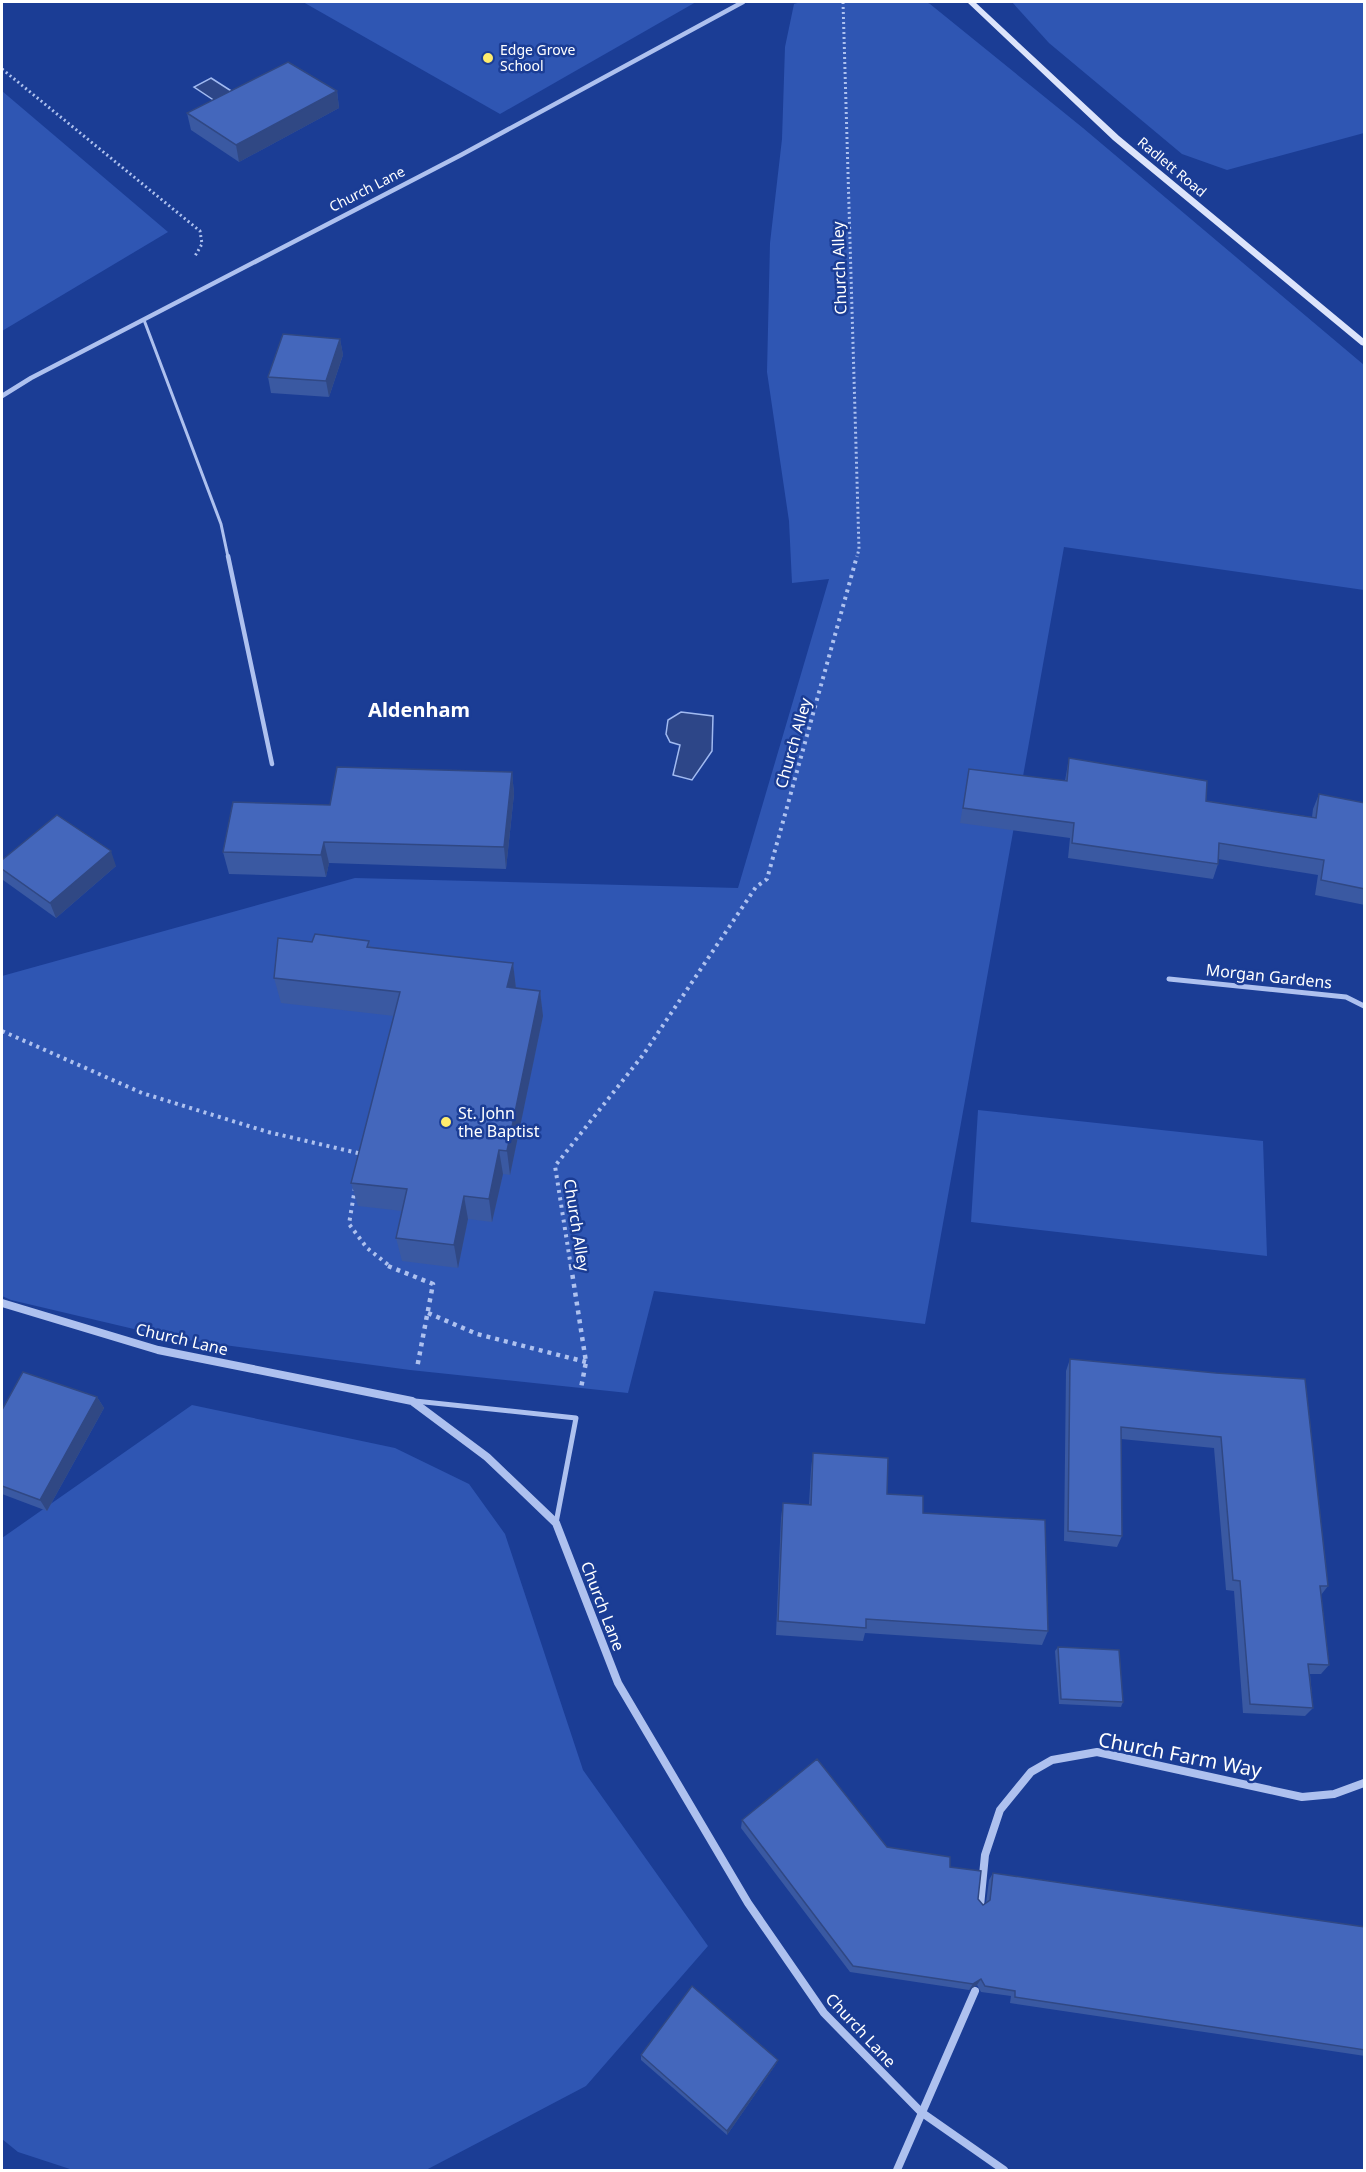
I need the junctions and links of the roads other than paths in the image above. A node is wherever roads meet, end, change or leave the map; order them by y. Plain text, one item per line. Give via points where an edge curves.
1 (743, 2) edge
2 (971, 2) edge
3 (144, 320) junction
4 (1365, 343) edge
5 (2, 396) edge
6 (272, 764) dead end
7 (1169, 979) dead end
8 (1365, 1006) edge
9 (2, 1303) edge
10 (412, 1401) junction
11 (555, 1523) junction
12 (1365, 1783) edge
13 (980, 1906) edge
14 (975, 1991) edge
15 (921, 2112) junction
16 (897, 2170) edge
17 (1004, 2170) edge

1 - 3 street, Church Lane
2 - 4 main road, Radlett Road via 1116,138
3 - 5 street, Church Lane
3 - 6 lane via 221,524
7 - 8 street, Morgan Gardens via 1346,998
9 - 10 street, Church Lane via 158,1350
10 - 11 street, Church Lane via 487,1456
10 - 11 lane via 576,1419
11 - 15 street, Church Lane via 618,1683 748,1903 824,2013
12 - 13 street, Church Farm Way via 1334,1794 1302,1797 1097,1752 1065,1757 1036,1767 993,1820 983,1862
14 - 15 street via 960,2033
15 - 16 street
15 - 17 street, Church Lane

